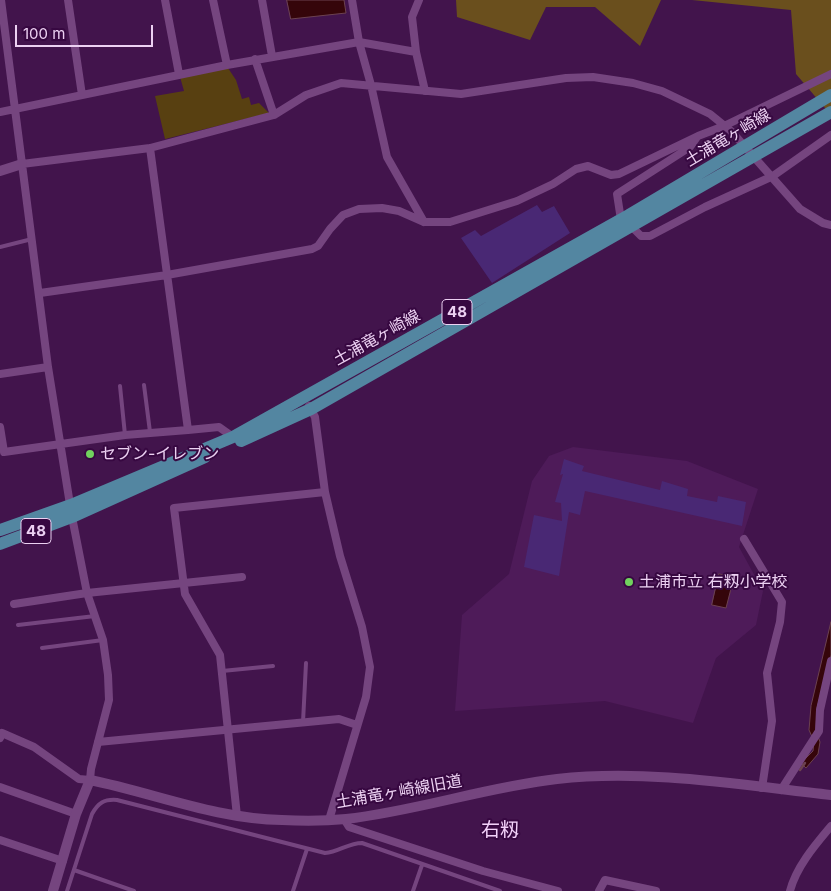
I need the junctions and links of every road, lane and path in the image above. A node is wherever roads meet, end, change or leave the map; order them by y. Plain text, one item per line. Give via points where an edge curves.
1 (1, 0) edge
2 (68, 0) edge
3 (165, 0) edge
4 (213, 0) edge
5 (262, 0) edge
6 (352, 0) edge
7 (418, 0) edge
8 (359, 42) junction
9 (416, 52) junction
10 (272, 56) junction
11 (255, 59) junction
12 (228, 65) junction
13 (179, 74) junction
14 (831, 74) edge
15 (371, 85) junction
16 (425, 91) junction
17 (831, 95) edge
18 (82, 96) junction
19 (15, 110) junction
20 (0, 112) edge
21 (831, 112) edge
22 (274, 115) junction
23 (727, 128) junction
24 (831, 135) edge
25 (698, 136) junction
26 (150, 148) junction
27 (22, 164) junction
28 (0, 171) edge
29 (773, 176) junction
30 (424, 222) junction
31 (626, 223) junction
32 (831, 225) edge
33 (32, 239) junction
34 (0, 247) edge
35 (167, 274) junction
36 (40, 293) junction
37 (48, 367) junction
38 (0, 374) edge
39 (144, 385) dead end
40 (120, 386) dead end
41 (308, 403) junction
42 (0, 427) edge
43 (188, 430) junction
44 (150, 433) junction
45 (125, 435) junction
46 (233, 437) junction
47 (61, 444) junction
48 (325, 492) junction
49 (71, 511) junction
50 (0, 530) edge
51 (744, 539) dead end
52 (0, 544) edge
53 (242, 577) dead end
54 (184, 584) junction
55 (87, 593) junction
56 (14, 604) dead end
57 (94, 616) junction
58 (18, 625) dead end
59 (103, 640) junction
60 (42, 648) dead end
61 (831, 661) edge
62 (306, 663) dead end
63 (273, 666) dead end
64 (222, 671) junction
65 (303, 722) junction
66 (357, 725) junction
67 (227, 730) junction
68 (0, 738) edge
69 (98, 742) junction
70 (90, 780) junction
71 (0, 787) edge
72 (762, 788) junction
73 (781, 790) junction
74 (831, 796) edge
75 (76, 814) junction
76 (237, 816) junction
77 (344, 819) junction
78 (329, 820) junction
79 (831, 826) edge
80 (0, 840) edge
81 (307, 849) junction
82 (63, 861) junction
83 (422, 865) junction
84 (74, 870) junction
85 (53, 891) edge
86 (67, 891) edge
87 (134, 891) edge
88 (293, 891) edge
89 (413, 891) edge
90 (500, 891) edge
91 (558, 891) edge
92 (599, 891) edge
93 (656, 891) edge
94 (790, 891) edge

1 - 19 street
2 - 18 street
3 - 13 street
4 - 12 street
5 - 10 street
6 - 8 street
7 - 9 street via 412,17
8 - 9 street
8 - 10 street
8 - 15 street
9 - 16 street
10 - 11 street
11 - 12 street
11 - 22 street
12 - 13 street
13 - 18 street
14 - 23 street
15 - 16 street
15 - 22 street via 341,83 306,95
15 - 30 street via 386,158
16 - 23 street via 461,94 566,78 633,82 662,91 710,114
17 - 31 main road, 土浦竜ヶ崎線 / 48
18 - 19 street
19 - 20 street
19 - 27 street
21 - 31 main road, 土浦竜ヶ崎線 / 48
22 - 26 street
23 - 25 street
23 - 29 street
24 - 29 street
25 - 30 street via 620,174 611,175 588,166 576,169 517,201 450,222
25 - 31 street via 690,147 617,194
26 - 27 street
26 - 35 street
27 - 28 street
27 - 33 street
29 - 31 street via 650,236 641,236
29 - 32 street via 800,209
30 - 35 street via 399,210 359,209 343,215 312,249
31 - 41 main road, 土浦竜ヶ崎線 / 48
33 - 34 lane
33 - 36 street
35 - 36 street
35 - 43 street
36 - 37 street
37 - 38 street
37 - 47 street
39 - 44 lane
40 - 45 lane
41 - 46 main road, 土浦竜ヶ崎線 / 48
41 - 48 street via 314,417
41 - 49 main road, 土浦竜ヶ崎線 / 48
42 - 47 street via 4,452
43 - 44 street
43 - 46 street via 219,427
44 - 45 street
45 - 47 street
46 - 49 main road, 土浦竜ヶ崎線 / 48
47 - 49 street
48 - 54 street via 174,508
48 - 66 street via 370,667 366,697
49 - 50 main road, 土浦竜ヶ崎線 / 48
49 - 52 main road, 土浦竜ヶ崎線 / 48
49 - 55 street
51 - 72 street via 782,602 767,673 772,721
53 - 54 street
54 - 55 street
54 - 64 street via 185,594 220,655
55 - 56 street
55 - 57 street
57 - 58 lane
57 - 59 street
59 - 60 lane
59 - 69 street via 109,700
61 - 73 street via 820,710 819,731
62 - 65 lane
63 - 64 lane
64 - 67 street
65 - 66 street via 338,719
65 - 67 street
66 - 78 street
67 - 69 street
67 - 76 street
68 - 70 street via 2,733 34,747 79,779
69 - 70 street
70 - 75 street
70 - 76 street, 土浦竜ヶ崎線旧道
71 - 75 street
72 - 73 street, 土浦竜ヶ崎線旧道
72 - 77 street, 土浦竜ヶ崎線旧道 via 602,775 512,786
73 - 74 street, 土浦竜ヶ崎線旧道
75 - 82 street
76 - 78 street, 土浦竜ヶ崎線旧道
77 - 78 street, 土浦竜ヶ崎線旧道
77 - 91 street via 349,827 483,871
79 - 94 street via 807,856
80 - 82 street
81 - 83 lane via 325,853 347,844 362,843
81 - 84 lane via 108,800 96,806 92,814
81 - 88 lane
82 - 85 street
83 - 89 lane
83 - 90 lane
84 - 86 lane
84 - 87 lane
92 - 93 street via 605,880

